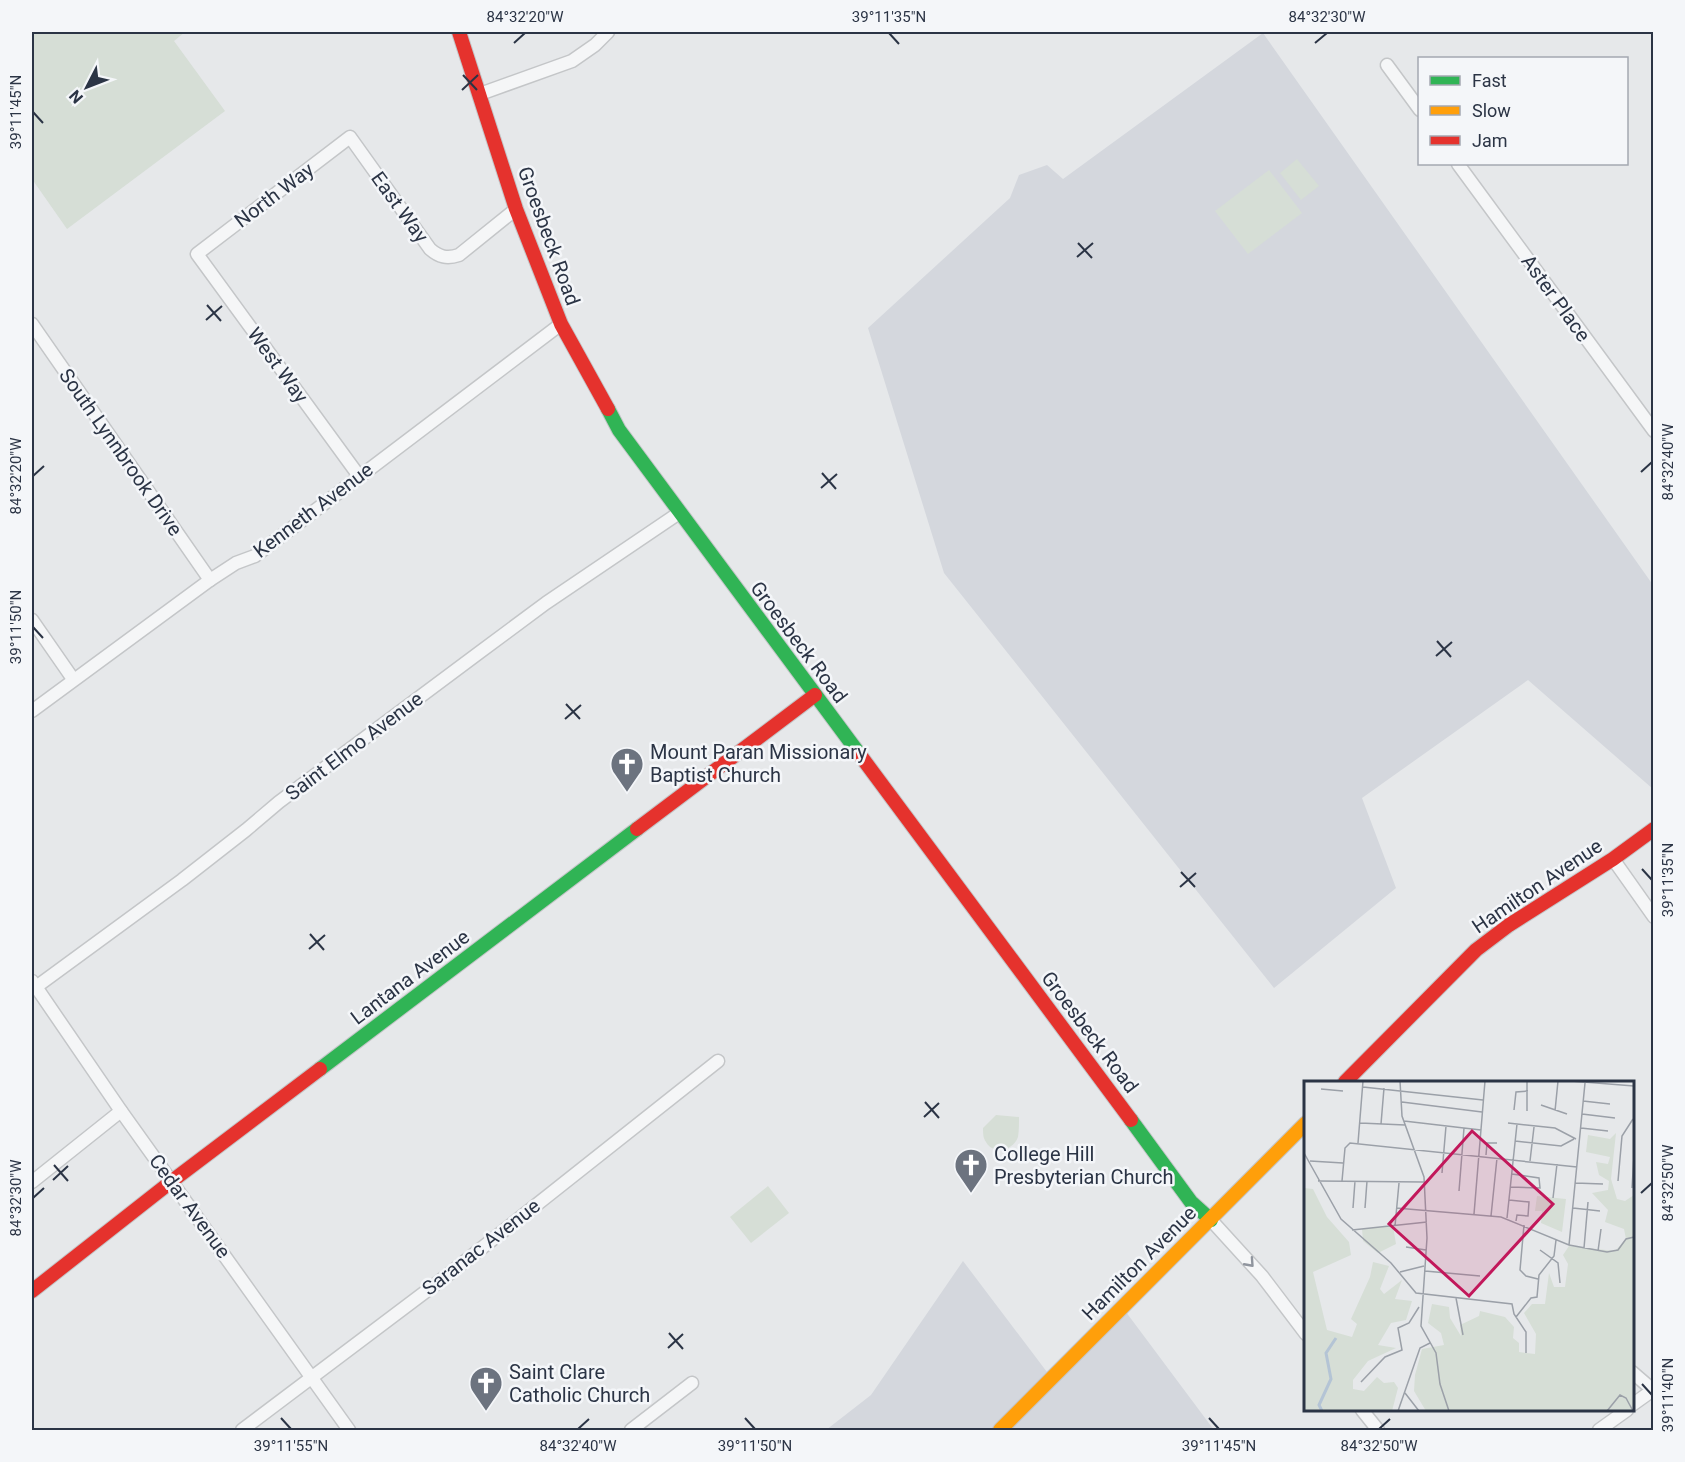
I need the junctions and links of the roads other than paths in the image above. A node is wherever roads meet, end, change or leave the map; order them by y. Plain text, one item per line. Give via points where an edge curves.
1 (459, 32) edge
2 (608, 32) edge
3 (1387, 65) dead end
4 (480, 94) junction
5 (1418, 109) edge
6 (350, 137) joint
7 (1459, 165) edge
8 (516, 209) junction
9 (197, 254) joint
10 (32, 324) edge
11 (561, 324) junction
12 (1653, 431) edge
13 (359, 476) junction
14 (679, 513) junction
15 (210, 580) junction
16 (32, 620) edge
17 (73, 679) junction
18 (814, 695) junction
19 (32, 711) edge
20 (1653, 829) edge
21 (1613, 859) junction
22 (1653, 917) edge
23 (34, 984) edge
24 (718, 1061) dead end
25 (1347, 1081) edge
26 (122, 1111) junction
27 (1304, 1124) edge
28 (172, 1181) junction
29 (32, 1182) edge
30 (1211, 1220) junction
31 (32, 1291) edge
32 (1304, 1333) edge
33 (1634, 1374) edge
34 (312, 1378) junction
35 (692, 1383) dead end
36 (1653, 1390) edge
37 (1634, 1404) edge
38 (1363, 1411) edge
39 (1626, 1411) edge
40 (242, 1431) edge
41 (349, 1431) edge
42 (631, 1431) edge
43 (1000, 1431) edge
44 (1378, 1431) edge
45 (1599, 1431) edge

1 - 4 street, Groesbeck Road
2 - 4 street via 572,61
3 - 5 street
4 - 8 street, Groesbeck Road
6 - 8 street, East Way via 436,254 451,258 459,255
6 - 9 street, North Way
7 - 12 street, Aster Place
8 - 11 street, Groesbeck Road
9 - 13 street, West Way
10 - 15 street, South Lynnbrook Drive
11 - 13 street, Kenneth Avenue
11 - 14 street, Groesbeck Road via 619,430
13 - 15 street, Kenneth Avenue via 255,556
14 - 18 street, Groesbeck Road
14 - 23 street, Saint Elmo Avenue via 546,603 279,802 182,880
15 - 17 street, Kenneth Avenue
16 - 17 street
17 - 19 street, Kenneth Avenue
18 - 28 street, Lantana Avenue
18 - 30 street, Groesbeck Road via 1191,1202
20 - 21 street, Hamilton Avenue
21 - 22 street
21 - 25 street, Hamilton Avenue via 1476,950
23 - 26 street, Cedar Avenue
24 - 34 street, Saranac Avenue
26 - 28 street, Cedar Avenue
26 - 29 street
27 - 30 street, Hamilton Avenue
28 - 31 street, Lantana Avenue
28 - 34 street, Cedar Avenue
30 -> 32 street via 1262,1276
30 - 43 street, Hamilton Avenue
33 - 36 street
34 - 40 street, Saranac Avenue
34 - 41 street, Cedar Avenue
35 - 42 street
36 - 37 street
38 - 44 street
39 - 45 street

